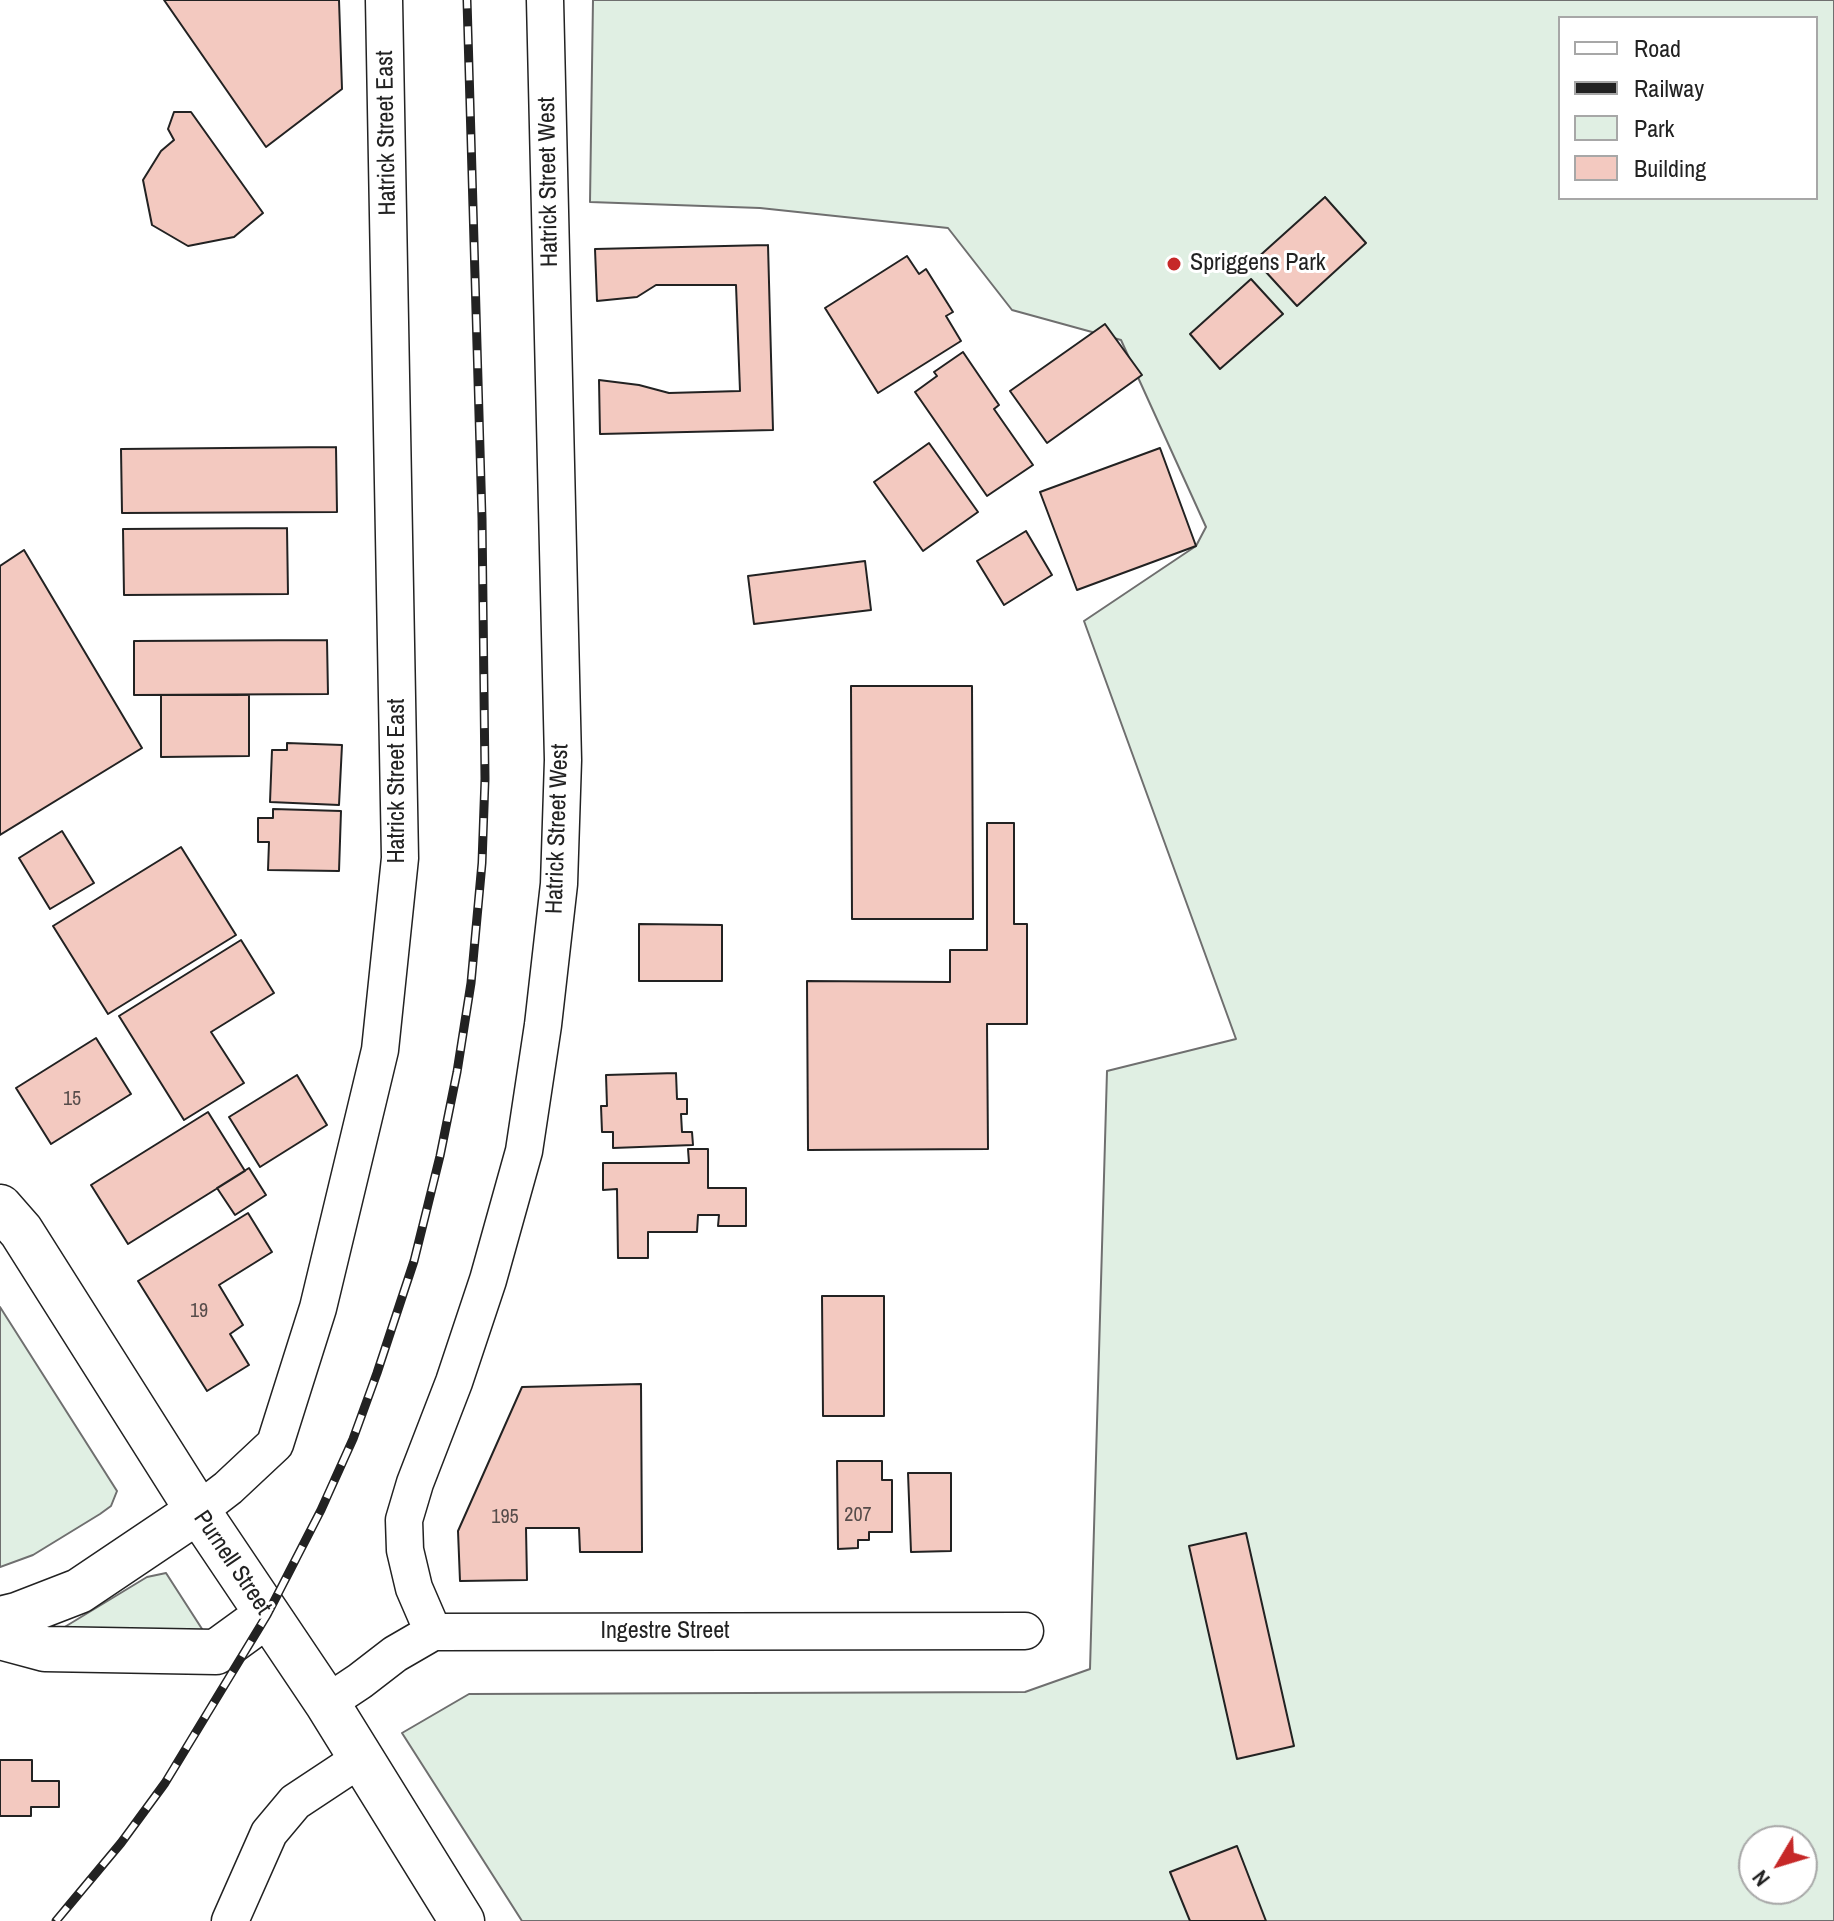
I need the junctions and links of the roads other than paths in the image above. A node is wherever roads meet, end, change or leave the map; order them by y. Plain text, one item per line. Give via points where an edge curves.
1 (384, 0) edge
2 (545, 0) edge
3 (0, 1207) edge
4 (198, 1511) junction
5 (267, 1615) junction
6 (0, 1619) edge
7 (1025, 1631) dead end
8 (433, 1632) junction
9 (0, 1637) edge
10 (327, 1703) junction
11 (360, 1759) junction
12 (230, 1921) edge
13 (462, 1921) edge

1 - 4 street, Hatrick Street East via 400,858 380,1050 318,1308 275,1444
2 - 8 street, Hatrick Street West via 563,760 559,884 524,1151 488,1280 404,1520 414,1588
3 - 4 main road, Purnell Street via 21,1231
4 - 5 main road, Purnell Street
4 - 6 main road via 79,1591
5 - 9 main road via 216,1652 45,1649
5 - 10 main road, Purnell Street
7 - 8 street, Ingestre Street
8 - 10 street, Ingestre Street
10 - 11 main road, Purnell Street
11 - 12 street via 295,1802 269,1833
11 - 13 main road, Purnell Street

